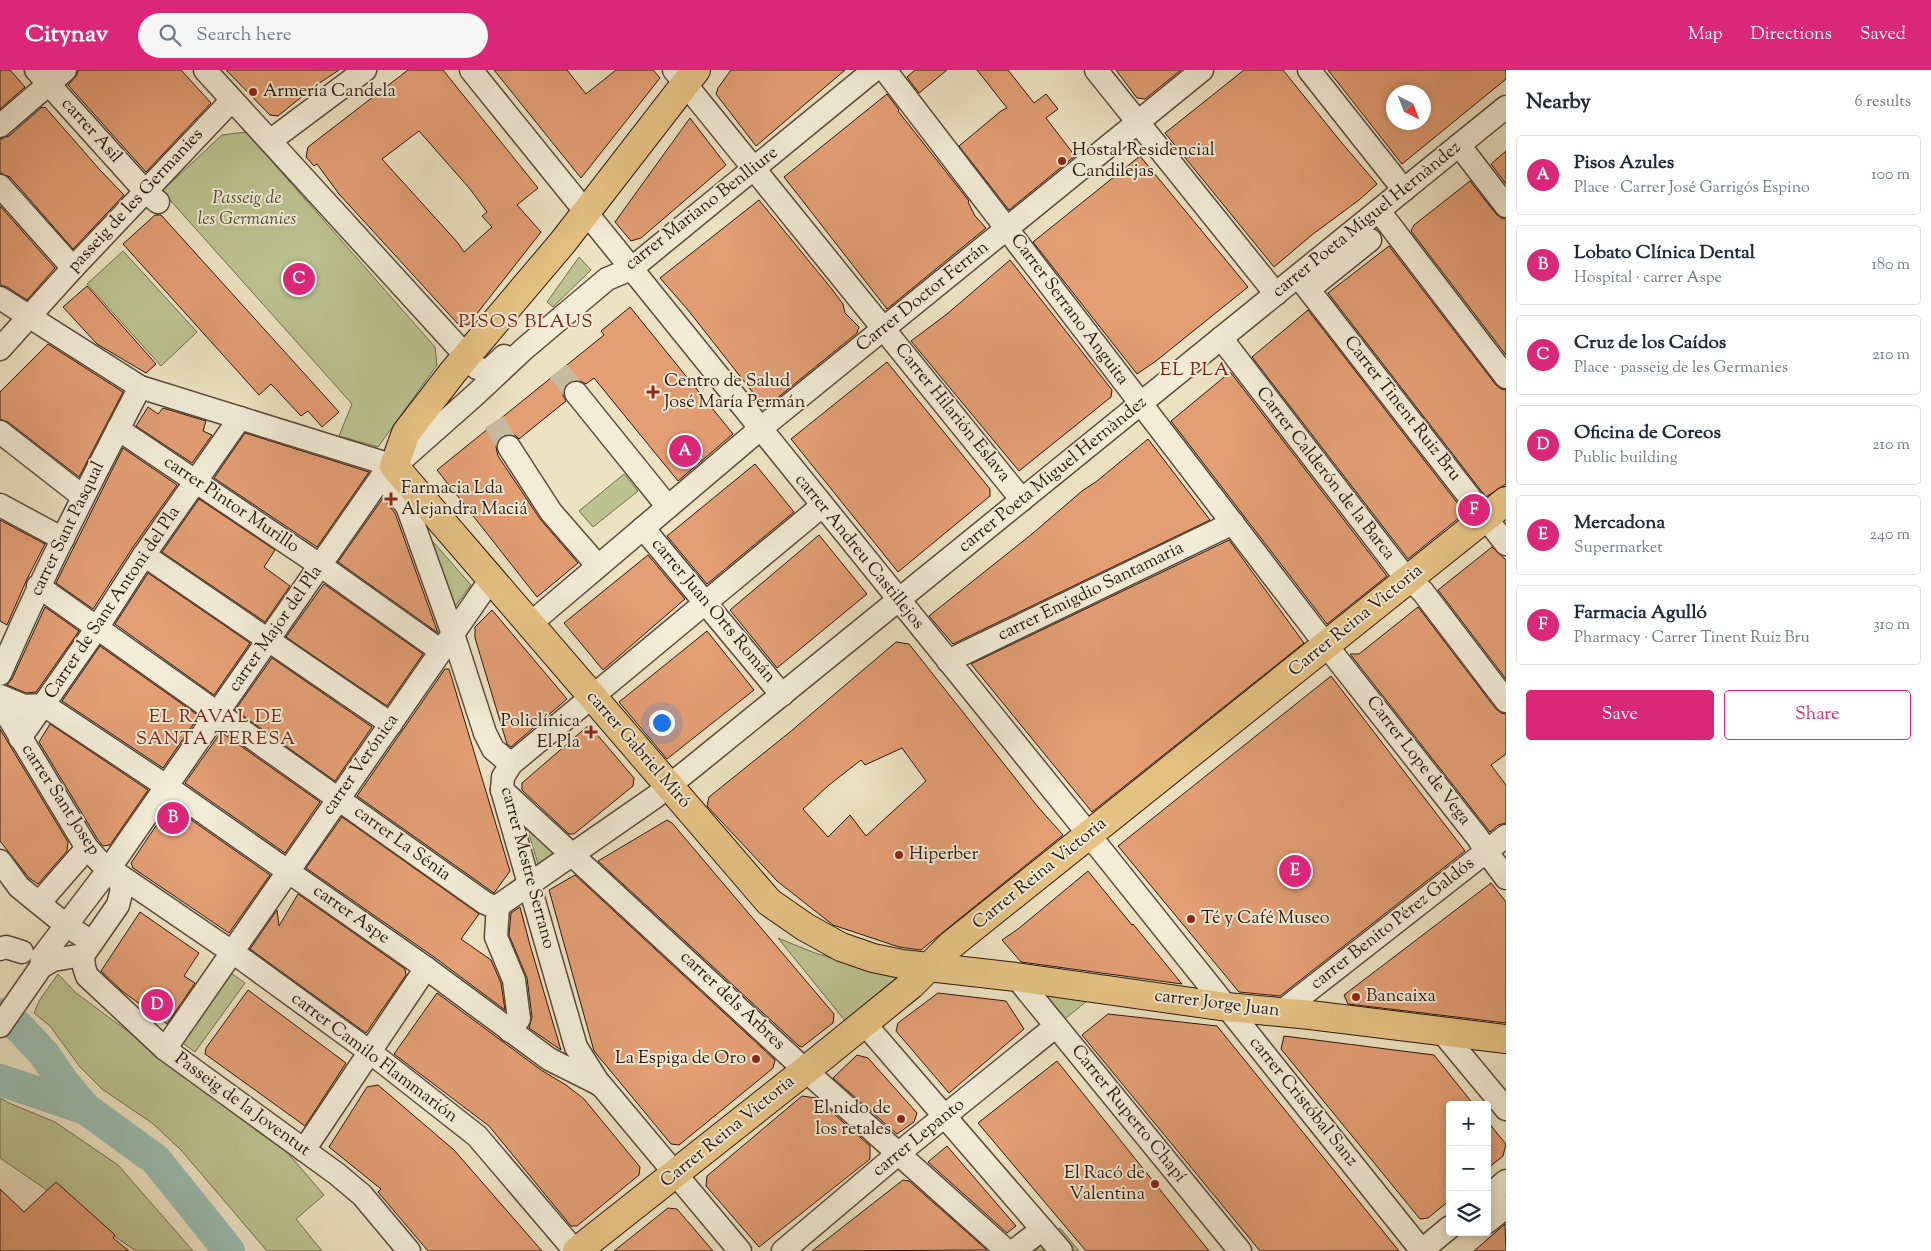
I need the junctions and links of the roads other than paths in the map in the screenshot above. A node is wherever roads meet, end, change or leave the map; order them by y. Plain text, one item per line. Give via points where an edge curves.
1 (205, 70) edge
2 (365, 70) edge
3 (471, 70) edge
4 (874, 70) edge
5 (885, 70) edge
6 (1096, 70) edge
7 (1202, 70) edge
8 (1309, 70) edge
9 (50, 75) edge
10 (685, 75) edge
11 (232, 100) junction
12 (1506, 107) edge
13 (1137, 123) junction
14 (0, 126) edge
15 (270, 141) junction
16 (1459, 145) junction
17 (754, 169) junction
18 (0, 186) edge
19 (1404, 190) junction
20 (152, 197) junction
21 (1506, 206) edge
22 (1379, 211) junction
23 (586, 213) junction
24 (1008, 228) junction
25 (1370, 240) dead end
26 (73, 268) junction
27 (630, 268) junction
28 (1304, 282) junction
29 (1276, 294) junction
30 (0, 298) edge
31 (28, 317) junction
32 (884, 329) junction
33 (1221, 338) junction
34 (0, 349) edge
35 (524, 349) junction
36 (467, 356) junction
37 (1506, 377) edge
38 (140, 387) junction
39 (576, 393) tunnel mouth
40 (1141, 403) junction
41 (240, 418) junction
42 (118, 429) junction
43 (760, 430) junction
44 (0, 432) edge
45 (510, 447) tunnel mouth
46 (394, 478) junction
47 (195, 481) junction
48 (82, 496) junction
49 (1022, 500) junction
50 (0, 505) edge
51 (822, 506) junction
52 (668, 507) junction
53 (1496, 509) edge
54 (1233, 523) junction
55 (643, 528) junction
56 (63, 539) junction
57 (1506, 544) edge
58 (144, 555) junction
59 (320, 565) junction
60 (598, 566) junction
61 (491, 579) junction
62 (1409, 579) junction
63 (38, 586) junction
64 (898, 600) junction
65 (706, 602) junction
66 (530, 624) junction
67 (96, 628) junction
68 (268, 639) junction
69 (447, 642) junction
70 (1326, 645) junction
71 (948, 661) junction
72 (0, 674) edge
73 (782, 695) junction
74 (0, 696) edge
75 (592, 697) junction
76 (1506, 701) edge
77 (44, 705) junction
78 (218, 712) junction
79 (7, 721) edge
80 (390, 724) junction
81 (511, 764) junction
82 (669, 785) junction
83 (166, 786) junction
84 (502, 790) junction
85 (339, 798) junction
86 (1089, 835) junction
87 (1506, 836) edge
88 (87, 848) junction
89 (1486, 851) junction
90 (574, 854) junction
91 (0, 862) edge
92 (288, 871) junction
93 (113, 872) junction
94 (1506, 878) edge
95 (529, 884) junction
96 (146, 894) junction
97 (39, 903) junction
98 (118, 905) junction
99 (498, 906) junction
100 (68, 926) junction
101 (0, 949) edge
102 (88, 949) junction
103 (22, 952) dead end
104 (233, 952) junction
105 (41, 967) junction
106 (426, 968) junction
107 (928, 968) junction
108 (1016, 977) junction
109 (1227, 1007) junction
110 (1281, 1012) junction
111 (864, 1023) junction
112 (0, 1026) edge
113 (1056, 1026) junction
114 (510, 1031) junction
115 (1442, 1032) junction
116 (1506, 1039) edge
117 (165, 1049) junction
118 (370, 1052) junction
119 (805, 1070) junction
120 (601, 1086) junction
121 (1506, 1109) edge
122 (945, 1116) junction
123 (304, 1150) junction
124 (899, 1153) junction
125 (675, 1174) junction
126 (1506, 1181) edge
127 (1491, 1194) edge
128 (1506, 1207) edge
129 (1491, 1219) edge
130 (1041, 1230) junction
131 (1446, 1231) edge
132 (409, 1251) edge
133 (576, 1251) edge
134 (740, 1251) edge
135 (783, 1251) edge
136 (1007, 1251) edge
137 (1014, 1251) edge
138 (1061, 1251) edge
139 (1240, 1251) edge
140 (1422, 1251) edge

1 - 11 street
2 - 15 street
3 - 23 street, carrer Andreu Castillejos
4 - 17 street, carrer Mariano Benlliure
5 - 24 street, Carrer Serrano Anguita
6 - 13 street
7 - 13 street, Carrer Doctor Ferrán
8 - 19 street
9 - 14 street
9 - 20 street, carrer Asil
10 - 17 street, Carrer Hilarión Eslava
10 - 23 main road
11 - 15 street
11 - 20 street, passeig de les Germanies
12 - 16 street, carrer Poeta Miguel Hernàndez
13 - 24 street, Carrer Doctor Ferrán
13 - 29 street
15 - 36 street
16 - 19 street, carrer Poeta Miguel Hernàndez
16 - 21 street
17 - 27 street, carrer Mariano Benlliure
17 - 32 street, Carrer Hilarión Eslava
18 - 26 street
19 - 22 street, carrer Poeta Miguel Hernàndez
20 - 26 street, passeig de les Germanies
22 - 28 street, carrer Poeta Miguel Hernàndez
22 - 37 street
23 - 27 street, carrer Andreu Castillejos
23 - 36 main road
24 - 32 street, Carrer Doctor Ferrán
24 - 40 street, Carrer Serrano Anguita
25 - 28 street
26 - 31 street, passeig de les Germanies
27 - 35 street, carrer Mariano Benlliure via 607,279
27 - 43 street, carrer Andreu Castillejos
28 - 29 street, carrer Poeta Miguel Hernàndez
28 - 53 street, Carrer Tinent Ruiz Bru
29 - 33 street, carrer Poeta Miguel Hernàndez
30 - 31 street
31 - 34 street, passeig de les Germanies
31 - 38 street
32 - 43 street, Carrer Doctor Ferrán
32 - 49 street, Carrer Hilarión Eslava
33 - 40 street, carrer Poeta Miguel Hernàndez
33 - 62 street, Carrer Calderón de la Barca
35 - 36 street via 505,356 488,371 477,368
35 - 46 street, carrer Mariano Benlliure
36 - 46 main road via 406,433
38 - 41 street
38 - 42 street, carrer Sant Pasqual
39 - 52 street
40 - 49 street, carrer Poeta Miguel Hernàndez
40 - 54 street, Carrer Serrano Anguita
41 - 46 street
41 - 47 street, Carrer de Sant Antoni del Pla
42 - 47 street, carrer Pintor Murillo
42 - 48 street, carrer Sant Pasqual
43 - 51 street, carrer Andreu Castillejos
43 - 52 street, Carrer Doctor Ferrán
44 - 48 street
45 - 60 street via 551,512
46 - 59 street, carrer Major del Pla via 380,479
46 - 61 main road, carrer Gabriel Miró
46 - 69 street, carrer Mestre Serrano via 407,506
47 - 58 street, Carrer de Sant Antoni del Pla
47 - 59 street, carrer Pintor Murillo
48 - 56 street, carrer Sant Pasqual
49 - 64 street, carrer Poeta Miguel Hernàndez
50 - 56 street
51 - 64 street, carrer Andreu Castillejos
51 - 65 street
52 - 55 street, Carrer Doctor Ferrán
53 - 57 street, Carrer Tinent Ruiz Bru
53 - 62 main road, Carrer Reina Victoria
54 - 70 street, Carrer Serrano Anguita
54 - 71 street, carrer Emigdio Santamaria
55 - 60 street, Carrer Doctor Ferrán
55 - 65 street, carrer Juan Orts Román
56 - 63 street, carrer Sant Pasqual
58 - 67 street, Carrer de Sant Antoni del Pla
58 - 68 street
59 - 68 street, carrer Major del Pla
59 - 69 street, carrer Pintor Murillo
60 - 66 street, Carrer Doctor Ferrán
61 - 66 main road, carrer Gabriel Miró
61 - 69 street, carrer Verónica
62 - 70 main road, Carrer Reina Victoria
62 - 76 street, Carrer Calderón de la Barca via 1423,592
63 - 67 street, carrer La Sénia
63 - 72 street, carrer Sant Pasqual
64 - 71 street, carrer Andreu Castillejos
64 - 73 street, carrer Poeta Miguel Hernàndez
65 - 73 street, carrer Juan Orts Román
65 - 75 street
66 - 75 main road, carrer Gabriel Miró
67 - 77 street, Carrer de Sant Antoni del Pla
67 - 78 street, carrer La Sénia
68 - 78 street, carrer Major del Pla
68 - 80 street
69 - 80 street, carrer Verónica
69 - 81 street, carrer Mestre Serrano via 493,749
70 - 86 main road, Carrer Reina Victoria
70 - 89 street, Carrer Lope de Vega
71 - 86 street, carrer Andreu Castillejos
73 - 82 street, carrer Poeta Miguel Hernàndez
74 - 77 street via 24,706
75 - 81 street
75 - 82 main road, carrer Gabriel Miró
77 - 79 street, Carrer de Sant Antoni del Pla
77 - 83 street, carrer Aspe
78 - 83 street, carrer Major del Pla
78 - 85 street, carrer La Sénia
79 - 88 street, carrer Sant Josep
80 - 85 street, carrer Verónica
81 - 84 street, carrer Mestre Serrano via 503,777
82 - 90 street, carrer Poeta Miguel Hernàndez
82 - 107 main road, carrer Gabriel Miró via 769,902 805,928 841,947 873,958
83 - 92 street, carrer Aspe
83 - 93 street, carrer Major del Pla
84 - 90 street, carrer dels Arbres
84 - 95 street, carrer Mestre Serrano
85 - 92 street, carrer Verónica
85 - 99 street, carrer La Sénia via 485,902
86 - 107 main road, Carrer Reina Victoria via 951,945
86 - 109 street, carrer Cristóbal Sanz
87 - 89 street, carrer Benito Pérez Galdós
88 - 93 street, carrer Sant Josep
88 - 97 street
89 - 94 street, Carrer Lope de Vega
89 - 110 street, carrer Benito Pérez Galdós
90 - 95 street, carrer Poeta Miguel Hernàndez
90 - 119 street, carrer dels Arbres
91 - 97 street via 19,887
92 - 104 street, carrer Verónica
92 - 106 street, carrer Aspe
93 - 96 street, carrer Sant Josep
93 - 98 street via 122,889
93 - 100 street, carrer Major del Pla
95 - 99 street, carrer Poeta Miguel Hernàndez
95 - 120 street, carrer Mestre Serrano via 576,1047
96 - 98 street
96 - 104 street, carrer Camilo Flammarión
97 - 100 street
98 - 102 street
99 - 114 street via 496,937 514,980 520,1019
100 - 102 street
100 - 105 street, carrer Major del Pla via 42,958
101 - 103 street via 6,947
102 - 105 street via 52,960
102 - 117 street, Passeig de la Joventut via 84,967 87,976
104 - 117 street, carrer Verónica
104 - 118 street, carrer Camilo Flammarión
105 - 112 street, carrer Major del Pla
106 - 114 street, carrer Aspe
106 - 118 street
107 - 108 main road, carrer Jorge Juan
107 - 111 main road, Carrer Reina Victoria
108 - 109 main road, carrer Jorge Juan
108 - 113 street, Carrer Ruperto Chapí
109 - 110 main road, carrer Jorge Juan
109 - 140 street, carrer Cristóbal Sanz
110 - 115 main road, carrer Jorge Juan
111 - 119 main road, Carrer Reina Victoria
111 - 122 street
113 - 122 street, carrer Lepanto
113 - 139 street, Carrer Ruperto Chapí
114 - 120 street, carrer Aspe via 549,1059
115 - 116 main road, carrer Jorge Juan
115 - 121 street
117 - 123 street, Passeig de la Joventut
118 - 123 street
118 - 133 street, carrer Camilo Flammarión via 477,1136
119 - 124 street, carrer dels Arbres
119 - 125 main road, Carrer Reina Victoria
120 - 125 street, carrer Aspe
122 - 124 street, carrer Lepanto
122 - 130 street
123 - 132 street, Passeig de la Joventut via 362,1195
124 - 135 street, carrer Lepanto
124 - 136 street, carrer dels Arbres
125 - 133 main road, Carrer Reina Victoria
125 - 134 street, carrer Aspe
126 - 127 street
128 - 129 street
130 - 137 street
130 - 138 street
131 - 140 street

